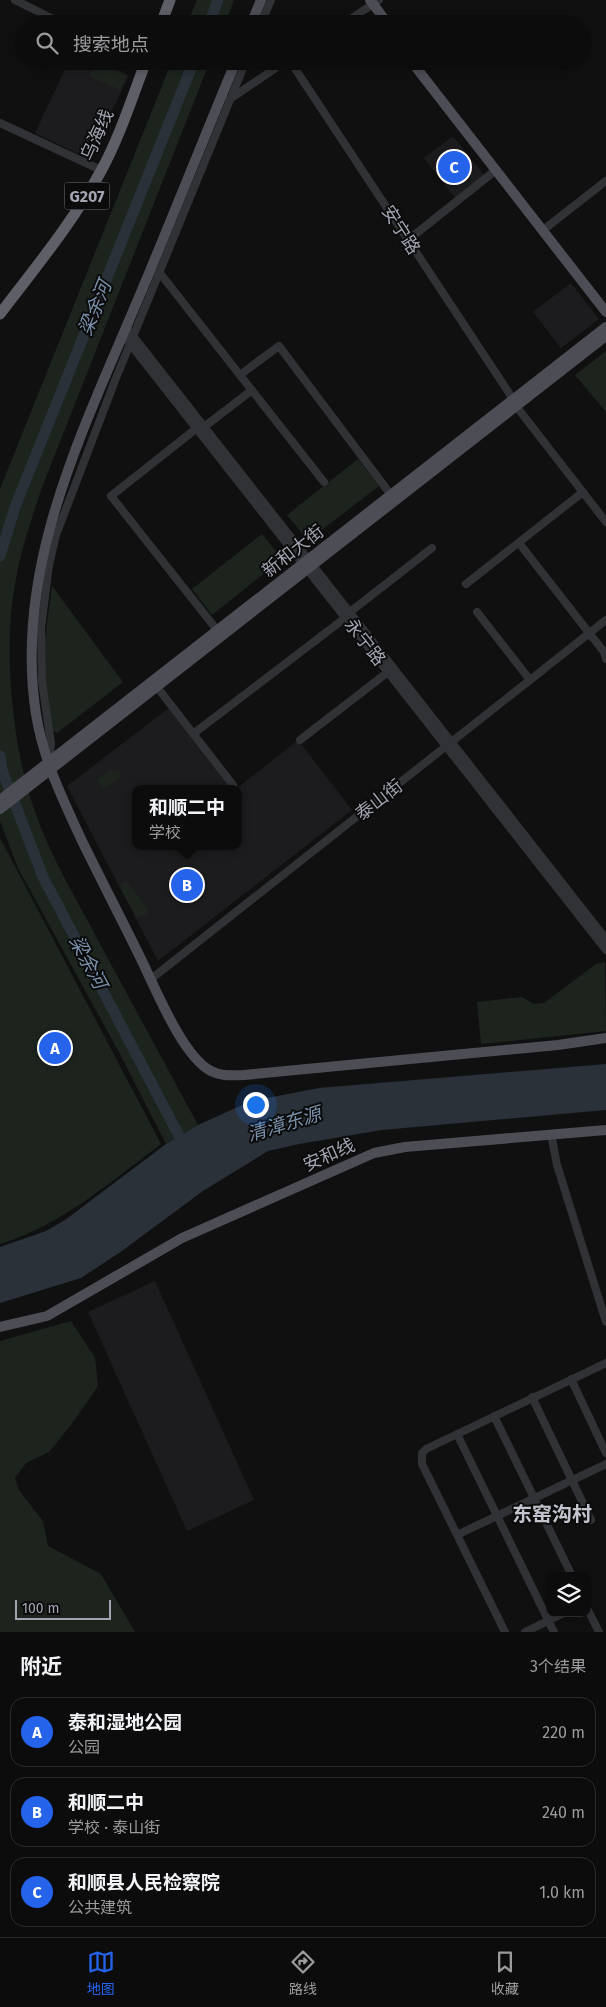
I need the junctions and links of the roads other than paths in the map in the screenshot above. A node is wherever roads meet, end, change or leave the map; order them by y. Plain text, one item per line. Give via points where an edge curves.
1 (15, 0) edge
2 (170, 0) edge
3 (261, 0) edge
4 (271, 0) edge
5 (370, 2) edge
6 (45, 15) edge
7 (164, 15) edge
8 (255, 15) edge
9 (265, 15) edge
10 (354, 15) edge
11 (377, 15) edge
12 (381, 15) edge
13 (141, 70) edge
14 (232, 70) edge
15 (242, 70) edge
16 (274, 70) edge
17 (294, 70) edge
18 (418, 70) edge
19 (425, 70) edge
20 (230, 98) junction
21 (217, 107) junction
22 (0, 123) edge
23 (102, 170) junction
24 (496, 170) junction
25 (606, 181) edge
26 (547, 227) junction
27 (408, 240) junction
28 (159, 272) junction
29 (606, 303) edge
30 (606, 312) edge
31 (0, 314) edge
32 (606, 327) edge
33 (128, 335) junction
34 (606, 336) edge
35 (240, 375) junction
36 (252, 390) junction
37 (515, 403) junction
38 (201, 428) junction
39 (324, 482) dead end
40 (584, 492) junction
41 (391, 495) junction
42 (606, 522) edge
43 (519, 543) junction
44 (432, 548) dead end
45 (308, 564) junction
46 (466, 584) dead end
47 (477, 612) dead end
48 (347, 615) junction
49 (606, 620) edge
50 (217, 630) junction
51 (590, 633) junction
52 (606, 659) edge
53 (388, 672) junction
54 (530, 680) junction
55 (157, 687) junction
56 (193, 734) junction
57 (300, 740) dead end
58 (449, 745) junction
59 (50, 766) junction
60 (32, 780) junction
61 (232, 785) edge
62 (0, 800) edge
63 (0, 810) edge
64 (606, 939) edge
65 (606, 950) edge
66 (151, 979) junction
67 (606, 1038) edge
68 (606, 1130) edge
69 (551, 1134) junction
70 (89, 1293) junction
71 (606, 1322) edge
72 (0, 1327) edge
73 (0, 1332) edge
74 (606, 1362) edge
75 (571, 1379) junction
76 (532, 1398) junction
77 (494, 1416) junction
78 (457, 1434) junction
79 (606, 1453) edge
80 (606, 1464) edge
81 (572, 1480) junction
82 (534, 1499) junction
83 (497, 1516) junction
84 (591, 1520) dead end
85 (457, 1536) junction
86 (570, 1572) edge
87 (591, 1616) edge
88 (556, 1617) edge
89 (548, 1621) junction
90 (505, 1632) edge
91 (525, 1632) edge
92 (554, 1632) edge
93 (599, 1632) edge

1 - 6 street
2 - 7 highway
3 - 8 main road
4 - 9 street
5 - 10 street
5 - 11 main road
5 - 12 main road
13 - 23 highway, 乌海线 / G207
14 - 21 main road
15 - 20 street
16 - 20 street
17 - 27 street, 安宁路
18 - 24 main road
19 - 26 main road
20 - 21 street
20 - 28 street
21 - 33 main road
22 - 23 street
23 - 31 highway, 乌海线 / G207 via 70,222
24 - 27 street
24 - 30 main road
25 - 26 street
26 - 29 main road
27 - 37 street, 安宁路
28 - 33 street
28 - 35 street
32 - 37 main road, 新和大街
33 - 38 street, 永宁路
33 - 59 main road via 60,497 39,569 32,666 36,712
34 - 37 main road, 新和大街
35 - 36 street
35 - 41 street via 279,346
36 - 38 street
36 - 39 street
37 - 40 street, 安宁路
37 - 41 main road, 新和大街
37 - 45 main road, 新和大街
38 - 45 street, 永宁路
38 - 50 street via 111,496
40 - 42 street, 安宁路
40 - 43 street
41 - 45 main road, 新和大街
43 - 46 street
43 - 51 street
44 - 48 street
45 - 48 street, 永宁路
45 - 50 main road, 新和大街
45 - 55 main road, 新和大街
47 - 54 street
48 - 53 street, 永宁路
48 - 56 street
48 - 58 street, 永宁路
49 - 51 street, 泰山街
50 - 59 main road, 新和大街
51 - 52 street
51 - 54 street, 泰山街
53 - 57 street
53 - 58 street, 永宁路
54 - 58 street, 泰山街
55 - 56 street
55 - 59 main road, 新和大街
56 - 61 street
58 - 64 street, 永宁路
58 - 65 street, 永宁路
58 - 66 street, 泰山街
59 - 60 main road, 新和大街
59 - 66 main road
60 - 62 main road, 新和大街
60 - 63 main road, 新和大街
66 - 67 main road via 177,1031 195,1058 207,1069 221,1075 549,1046
68 - 69 main road, 安和线
69 - 70 main road, 安和线 via 405,1146 374,1153 182,1238
69 - 71 street via 557,1165
70 - 72 main road, 安和线 via 47,1316
70 - 73 main road, 安和线 via 64,1313
74 - 75 street
75 - 76 street
75 - 79 street
76 - 77 street
76 - 81 street
77 - 78 street
77 - 82 street
78 - 83 street
78 - 85 street via 426,1449 421,1458
80 - 81 street
81 - 82 street
81 - 84 street
82 - 83 street
82 - 86 street
83 - 85 street
83 - 89 street
85 - 90 street
87 - 93 street
88 - 89 street
89 - 91 street
89 - 92 street

